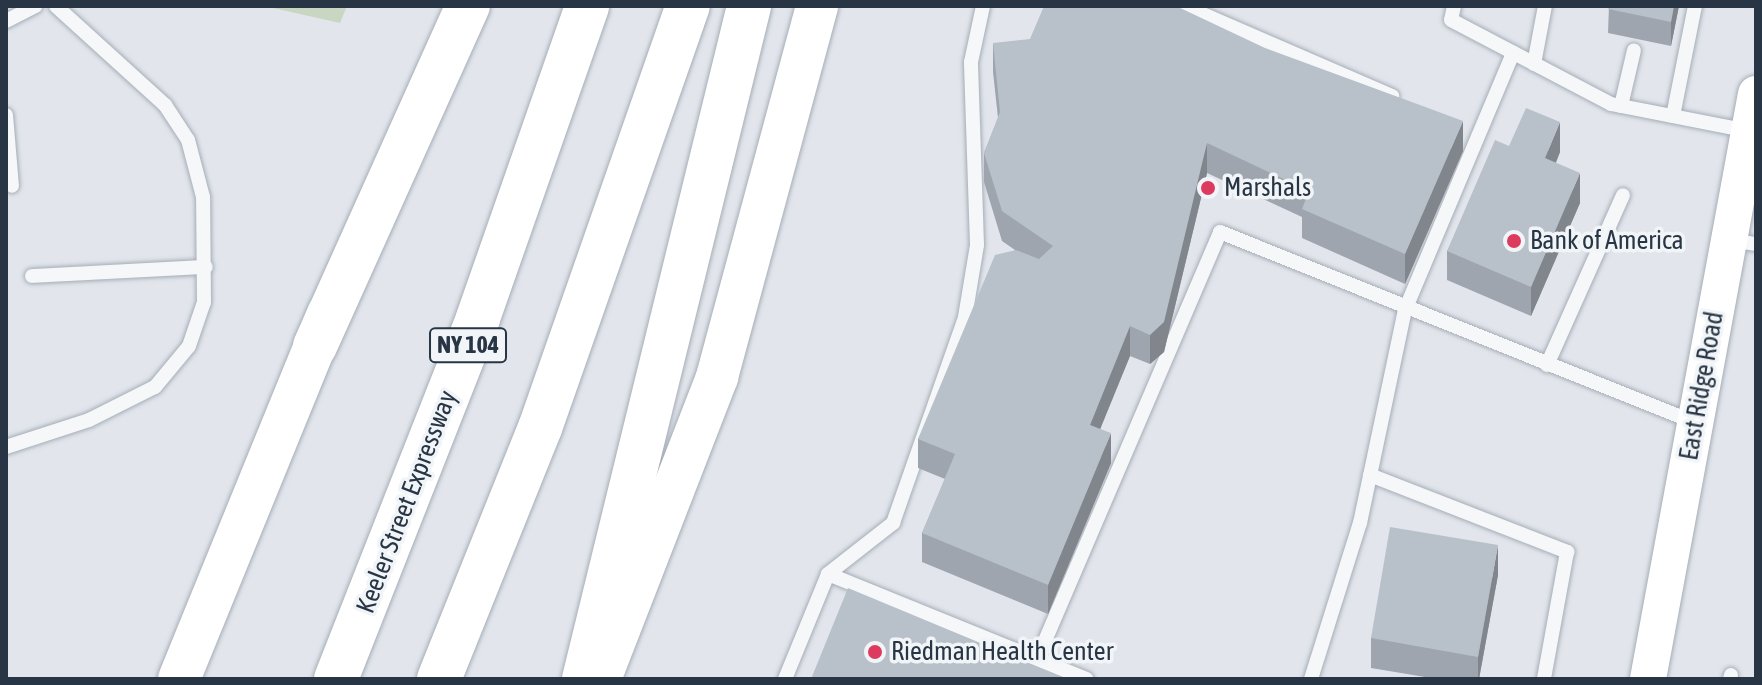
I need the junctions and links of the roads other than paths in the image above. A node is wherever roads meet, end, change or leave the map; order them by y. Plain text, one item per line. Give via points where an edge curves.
1 (35, 6) edge
2 (56, 6) edge
3 (444, 6) edge
4 (468, 6) edge
5 (587, 6) edge
6 (688, 6) edge
7 (749, 6) edge
8 (817, 6) edge
9 (983, 6) edge
10 (1184, 6) edge
11 (1545, 6) edge
12 (1695, 6) edge
13 (1452, 13) edge
14 (6, 21) edge
15 (1634, 50) dead end
16 (1513, 53) junction
17 (1534, 64) junction
18 (1756, 94) edge
19 (1410, 104) edge
20 (1621, 106) junction
21 (6, 115) edge
22 (1673, 116) junction
23 (1749, 131) junction
24 (12, 186) dead end
25 (1623, 195) dead end
26 (1743, 242) edge
27 (206, 267) junction
28 (32, 276) dead end
29 (1405, 310) junction
30 (315, 346) junction
31 (1547, 365) junction
32 (1696, 423) junction
33 (6, 447) edge
34 (1370, 475) junction
35 (828, 574) junction
36 (1038, 657) junction
37 (179, 679) edge
38 (336, 679) edge
39 (439, 679) edge
40 (584, 679) edge
41 (600, 679) edge
42 (785, 679) edge
43 (1086, 679) edge
44 (1311, 679) edge
45 (1544, 679) edge
46 (1648, 679) edge

1 - 14 lane
2 - 27 lane via 182,129 201,182
3 - 30 main road
4 - 30 highway
5 - 38 highway, Keeler Street Expressway / NY 104 via 474,331
6 - 39 highway via 540,428
7 - 40 highway
8 - 41 main road via 705,415
9 - 35 lane via 971,62 977,245 965,317 893,523
10 - 19 lane
11 - 17 lane
12 - 22 lane
13 - 16 lane
15 - 20 lane
16 - 17 lane
16 - 29 lane via 1474,131
17 - 20 lane
18 - 23 main road, East Ridge Road
20 - 22 lane
21 - 24 lane
22 - 23 lane
23 - 26 main road, East Ridge Road
25 - 31 lane
26 - 32 main road, East Ridge Road
27 - 28 lane
27 - 33 lane via 196,333 155,387 109,412
29 - 31 lane
29 - 34 lane
29 - 36 lane via 1220,232
30 - 37 main road
31 - 32 lane
32 - 46 main road, East Ridge Road
34 - 44 lane
34 - 45 lane via 1567,552
35 - 36 lane
35 - 42 lane
36 - 43 lane

